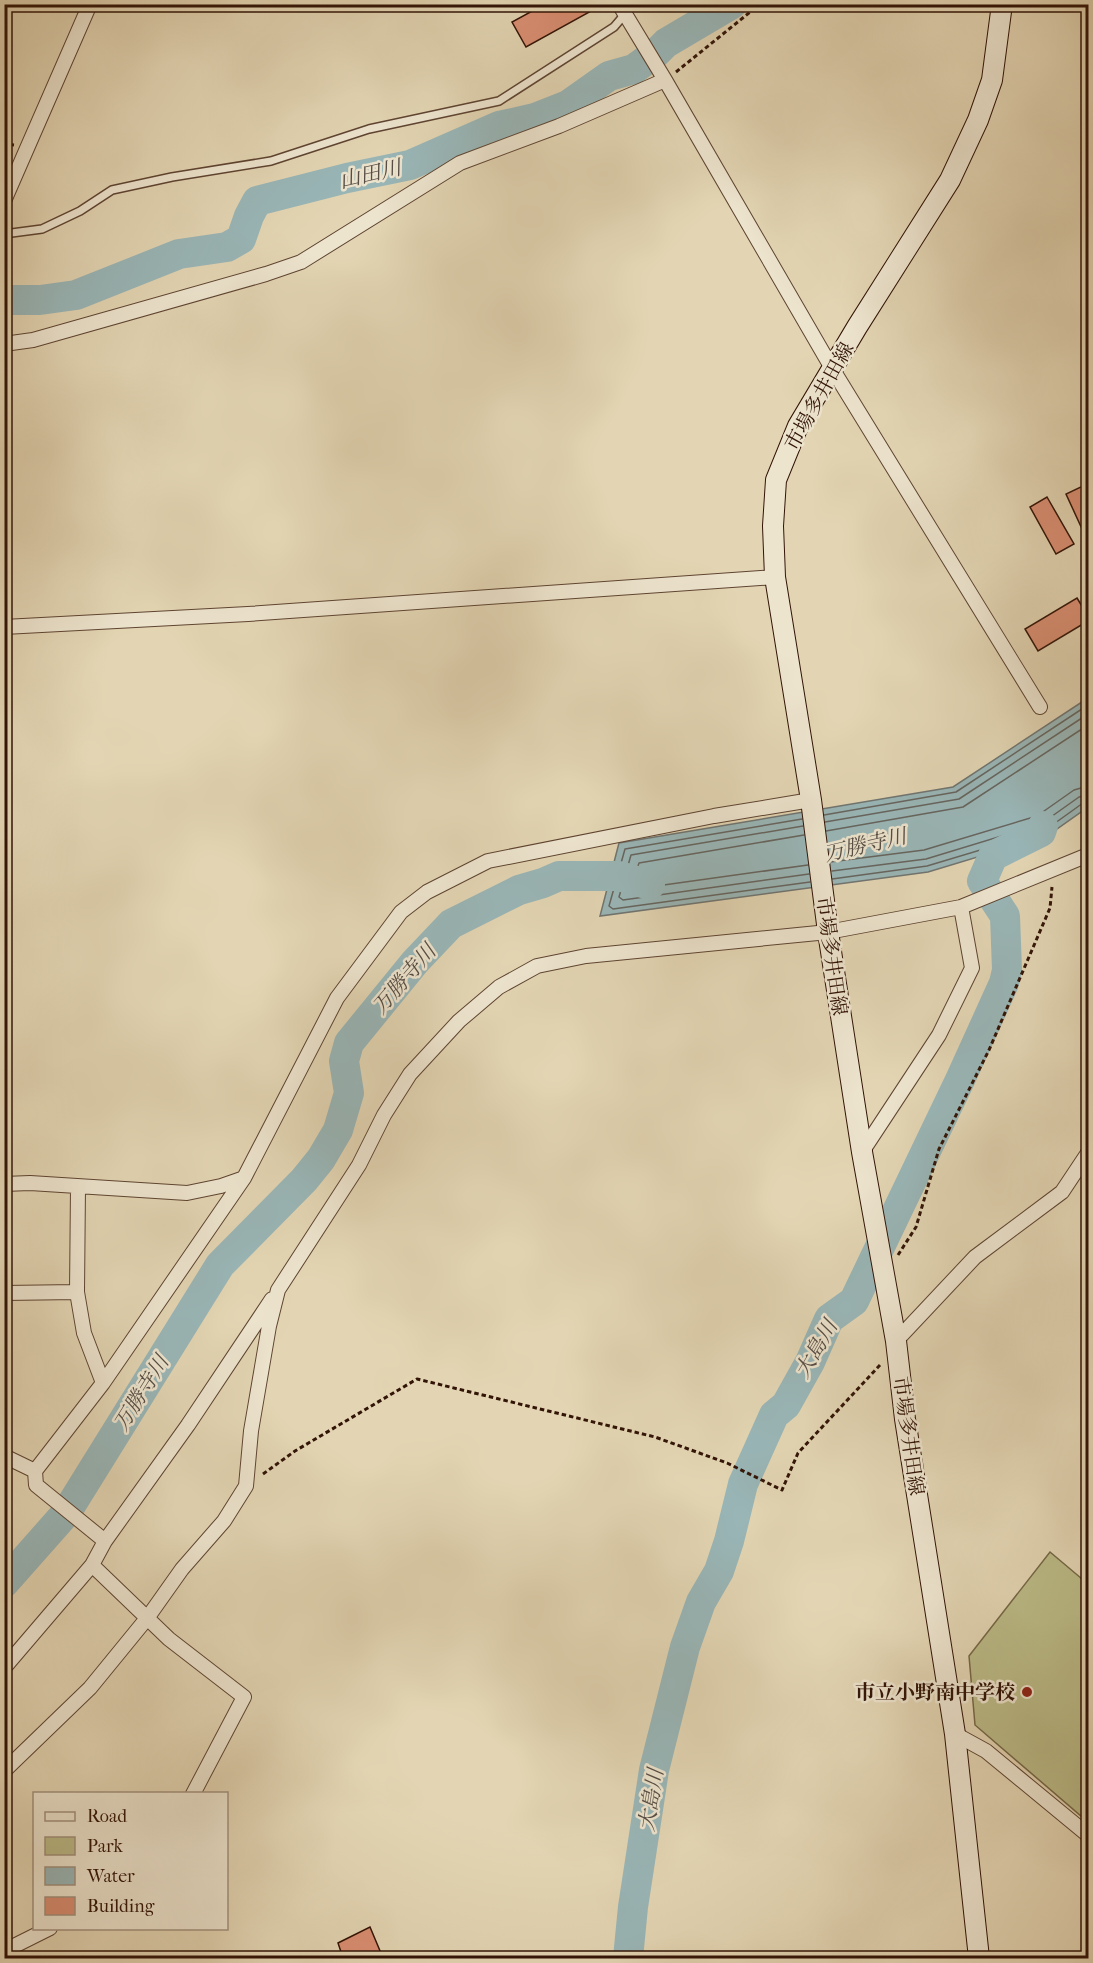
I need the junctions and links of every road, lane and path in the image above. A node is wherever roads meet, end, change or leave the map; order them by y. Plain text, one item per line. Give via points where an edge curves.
1 (90, 4) edge
2 (759, 4) edge
3 (1002, 4) edge
4 (625, 15) edge
5 (663, 77) junction
6 (4, 201) edge
7 (4, 234) edge
8 (4, 345) edge
9 (833, 370) junction
10 (775, 577) junction
11 (4, 627) edge
12 (1040, 707) dead end
13 (812, 808) junction
14 (1089, 855) edge
15 (1054, 870) junction
16 (961, 907) junction
17 (827, 926) junction
18 (862, 1152) junction
19 (1089, 1153) edge
20 (244, 1178) junction
21 (4, 1184) edge
22 (78, 1187) junction
23 (883, 1272) junction
24 (278, 1290) junction
25 (77, 1292) junction
26 (4, 1293) edge
27 (896, 1341) junction
28 (103, 1383) junction
29 (4, 1456) edge
30 (35, 1478) junction
31 (246, 1486) junction
32 (105, 1541) junction
33 (92, 1565) junction
34 (148, 1617) junction
35 (4, 1668) edge
36 (955, 1734) junction
37 (4, 1771) edge
38 (194, 1792) edge
39 (1089, 1835) edge
40 (48, 1930) edge
41 (4, 1951) edge
42 (979, 1959) edge

1 - 6 street
2 - 5 path
3 - 9 main road, 市場多井田線 via 992,80 978,120 950,180
4 - 5 street
4 - 7 lane via 614,27 499,101 369,129 272,161 112,190 42,229
5 - 8 street via 559,126 460,163 301,262
5 - 9 street
9 - 10 main road, 市場多井田線 via 798,426 776,480
9 - 12 street
10 - 11 street
10 - 13 main road, 市場多井田線
13 - 17 main road, 市場多井田線
13 - 20 street via 714,816 488,861 427,892 401,912 337,998
14 - 15 street
15 - 16 street
15 - 23 path via 1050,908 989,1050 939,1149 916,1227
16 - 17 street
16 - 18 street via 972,968 939,1035
17 - 18 main road, 市場多井田線
17 - 24 street via 586,956 537,966 499,987 459,1021 410,1074 358,1165
18 - 23 main road, 市場多井田線
19 - 27 street via 1062,1192 975,1257
20 - 22 street via 187,1193
20 - 28 street
21 - 22 street
22 - 25 street
23 - 27 main road, 市場多井田線
24 - 31 street via 251,1431
24 - 32 street
25 - 26 street
25 - 28 street via 84,1333
27 - 31 path via 876,1371 798,1453 782,1490 655,1437 417,1379 295,1451
27 - 36 main road, 市場多井田線
28 - 30 street
29 - 30 street
30 - 32 street
31 - 34 street via 224,1521 182,1569
32 - 33 street
33 - 34 street
33 - 35 street
34 - 37 street via 90,1689
34 - 38 street via 169,1639 244,1697
36 - 39 street via 986,1750
36 - 42 main road, 市場多井田線
40 - 41 street

